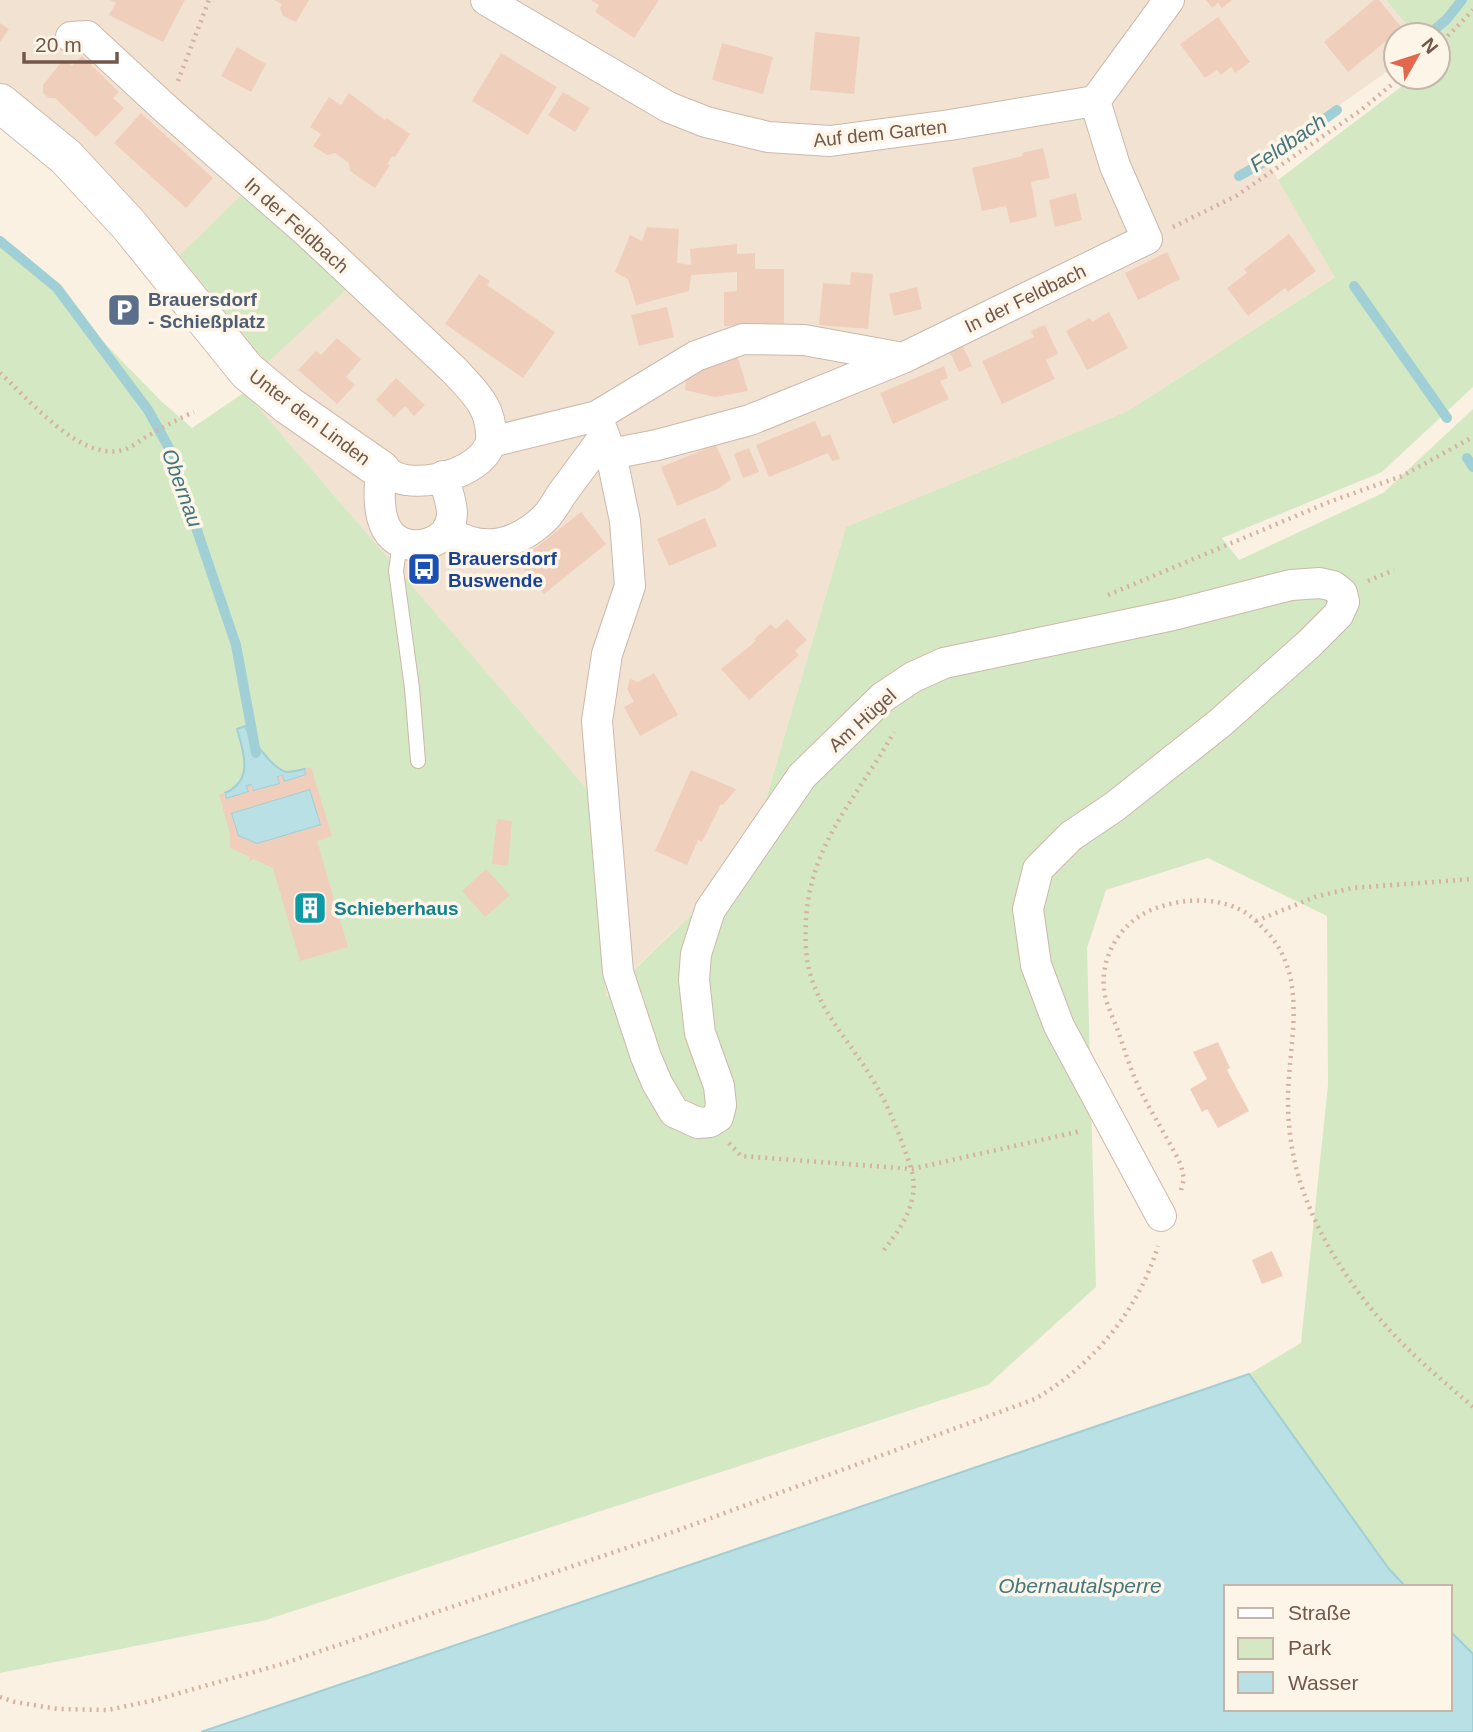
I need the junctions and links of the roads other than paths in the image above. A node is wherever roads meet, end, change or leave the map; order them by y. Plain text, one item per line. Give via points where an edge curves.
1 (486, 0) edge
2 (1169, 0) edge
3 (71, 37) dead end
4 (1095, 102) junction
5 (0, 103) edge
6 (903, 358) junction
7 (604, 436) junction
8 (491, 442) junction
9 (381, 470) junction
10 (443, 476) junction
11 (451, 520) junction
12 (400, 542) junction
13 (418, 761) dead end
14 (1161, 1226) road end

1 - 4 street, Auf dem Garten via 668,107 768,137 830,141
2 - 4 street
3 - 8 street, In der Feldbach via 87,36 307,232 462,379 491,417
4 - 6 street, In der Feldbach via 1115,166 1147,239
5 - 9 street, Unter den Linden via 66,157 129,225 247,371
6 - 7 street, In der Feldbach via 750,420 657,444
6 - 7 street, In der Feldbach via 804,340 743,339 696,356
7 - 8 street, In der Feldbach
7 - 11 street, In der Feldbach via 545,518 520,535 496,546 481,545 451,533
7 - 14 street, Am Hügel via 625,521 630,586 607,654 597,721 618,972 657,1083 674,1112 698,1123 718,1117 721,1105 700,1033 694,980 696,954 710,910 802,775 883,697 944,663 1292,585 1320,583 1342,593 1344,602 1328,625 1220,723 1071,836 1038,869 1028,909 1036,965 1059,1026 1113,1124
8 - 10 street via 470,468
9 - 10 street via 410,481
9 - 12 street, Unter den Linden via 384,520 389,533
10 - 11 street
11 - 12 street via 442,535 424,546
12 - 13 lane via 396,570

